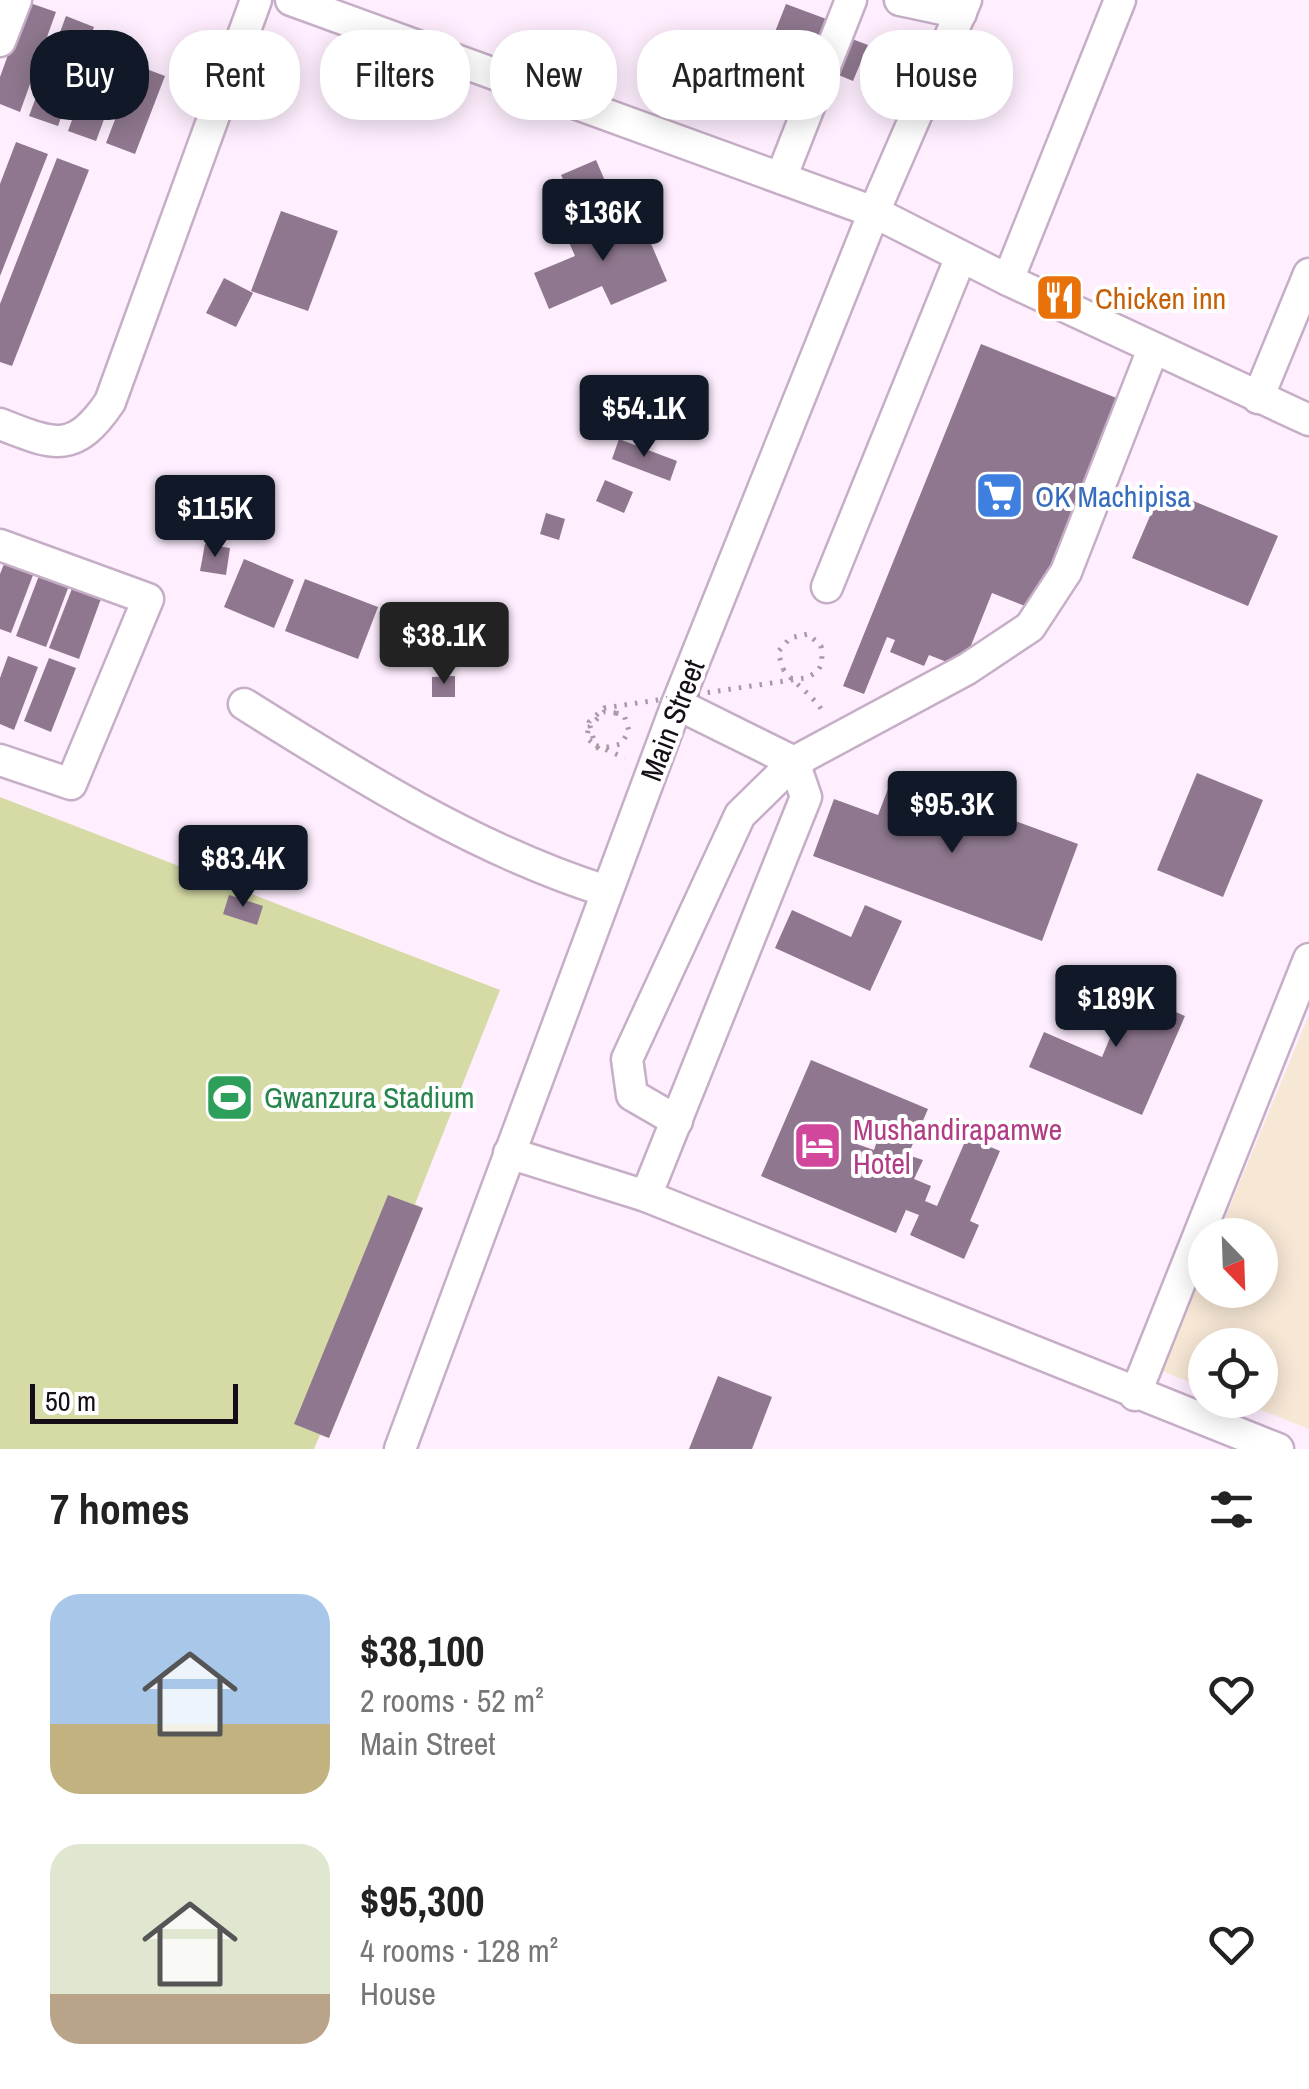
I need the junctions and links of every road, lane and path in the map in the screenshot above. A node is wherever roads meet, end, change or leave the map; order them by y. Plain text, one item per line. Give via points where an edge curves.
1 (16, 0) edge
2 (256, 0) edge
3 (291, 0) edge
4 (851, 0) edge
5 (900, 0) edge
6 (1120, 0) edge
7 (964, 6) edge
8 (0, 41) edge
9 (781, 178) junction
10 (874, 212) junction
11 (960, 259) junction
12 (1309, 274) edge
13 (1008, 280) junction
14 (1154, 349) junction
15 (1258, 398) junction
16 (1309, 420) edge
17 (0, 424) edge
18 (0, 545) edge
19 (827, 587) dead end
20 (244, 704) dead end
21 (677, 704) junction
22 (839, 740) junction
23 (625, 758) dead end
24 (0, 760) edge
25 (794, 762) junction
26 (606, 891) junction
27 (1309, 960) edge
28 (677, 1121) junction
29 (509, 1153) junction
30 (646, 1196) junction
31 (1135, 1394) junction
32 (400, 1449) edge
33 (1278, 1449) edge

1 - 8 street
2 - 17 street via 110,402 89,432 53,444
3 - 9 street
4 - 9 street
5 - 7 street
6 - 13 street
7 - 10 street, Main Street
9 - 10 street
10 - 11 street
10 - 21 street, Main Street
11 - 13 street
11 - 19 street
12 - 15 street
13 - 14 street
14 - 15 street
14 - 22 street via 1066,572 1030,627
15 - 16 street
18 - 24 street via 148,598 70,784
20 - 26 street via 344,766 536,866
21 - 25 street
21 - 26 street, Main Street
22 - 23 path, bridge via 817,700 802,693 783,670 778,652 790,638 808,634 821,646 822,664 805,678 604,708 588,722 587,738 600,749 621,744 629,731 624,715 604,712 590,726 595,745
22 - 25 street
25 - 28 street via 806,797
25 - 28 street via 740,815 627,1058 632,1094
26 - 29 street, Main Street
27 - 31 street
28 - 30 street
29 - 30 street
29 - 32 street, Main Street
30 - 31 street
31 - 33 street

